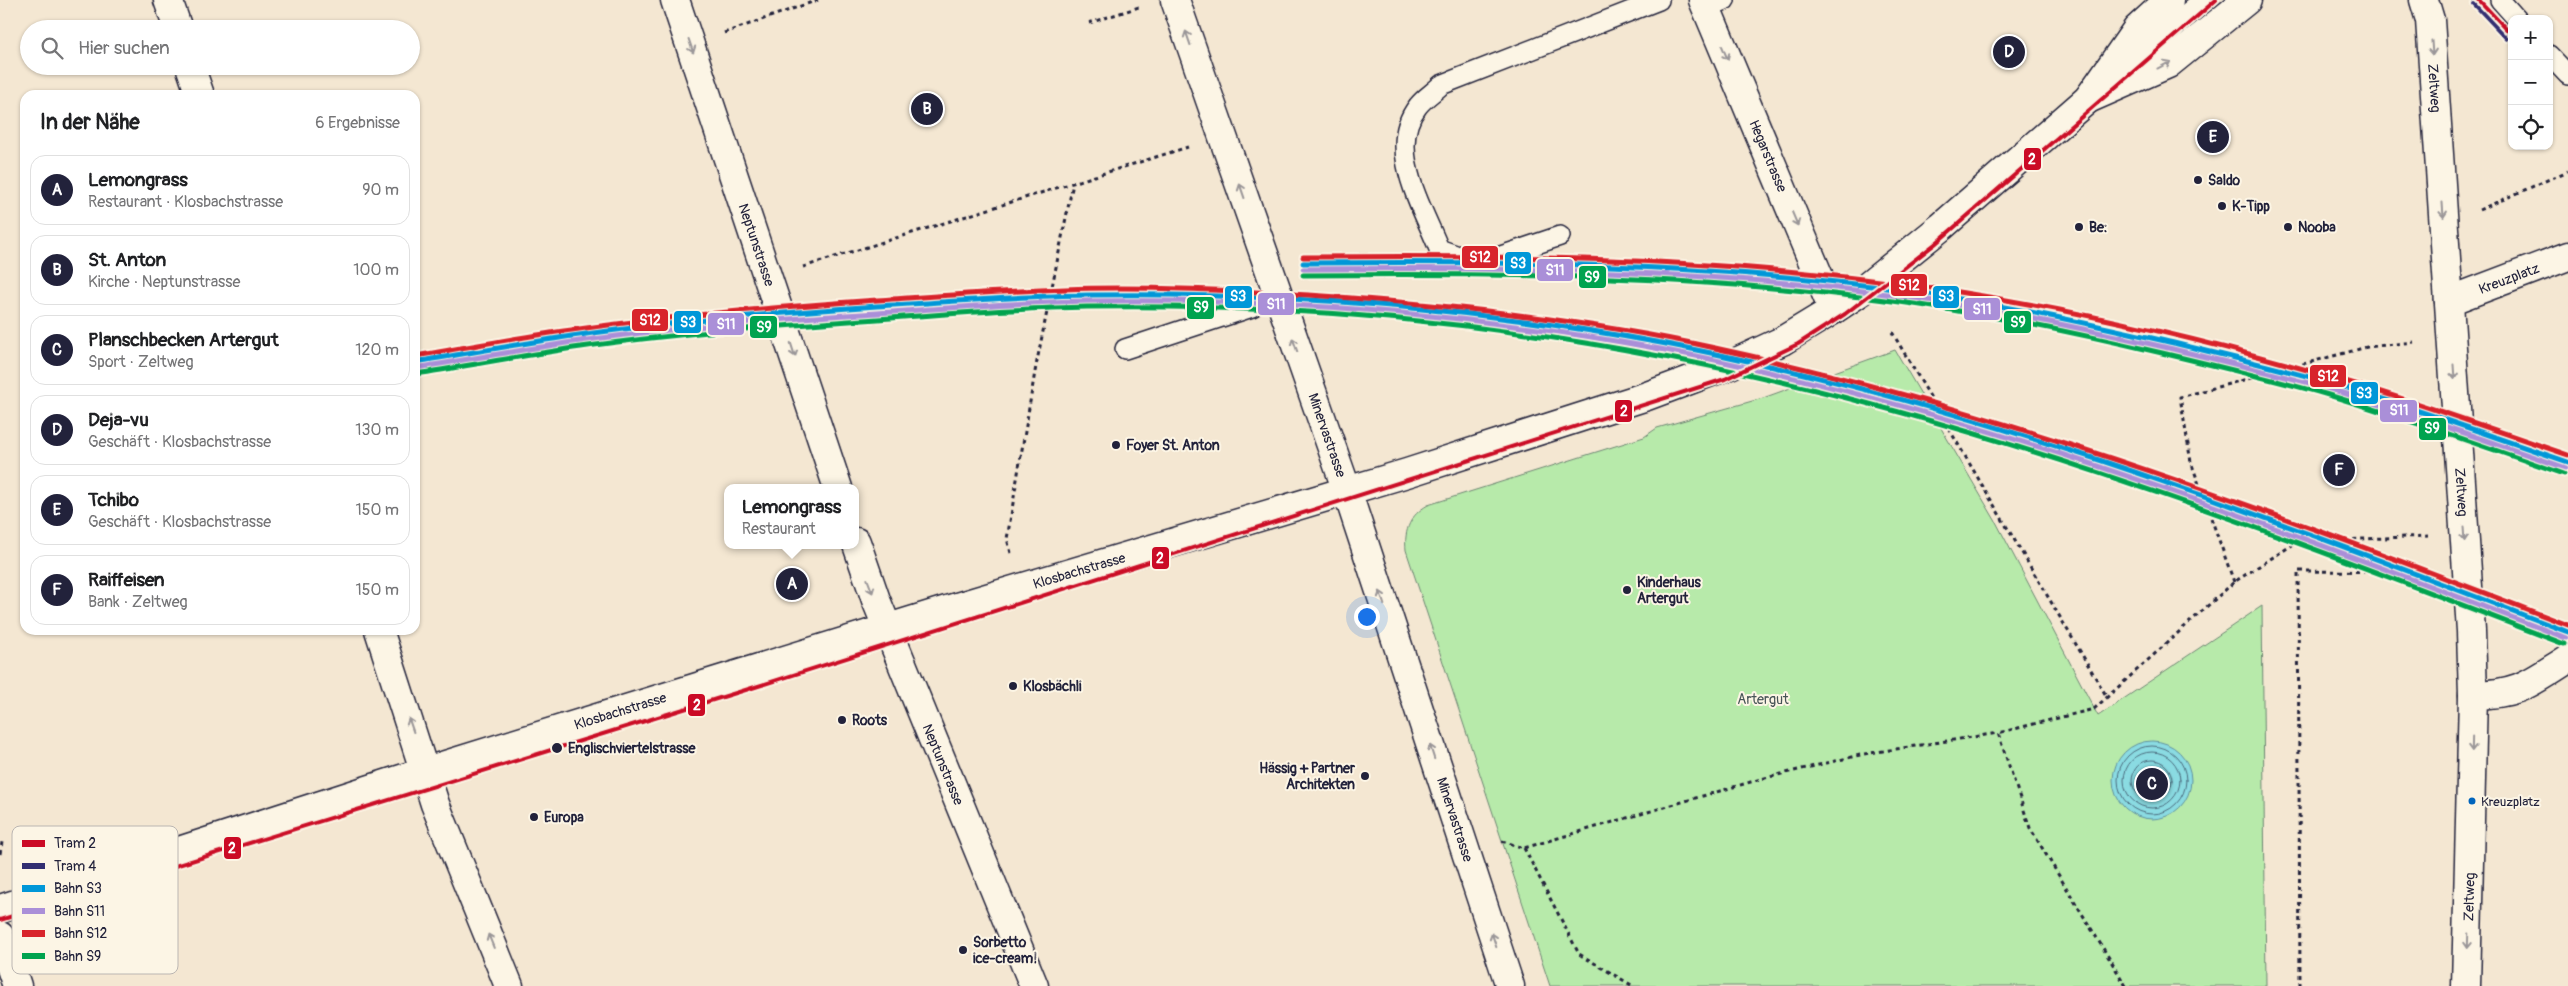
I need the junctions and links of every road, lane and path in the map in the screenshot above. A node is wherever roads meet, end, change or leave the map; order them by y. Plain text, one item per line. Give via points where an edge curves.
1 (168, 0) edge
2 (675, 0) edge
3 (818, 0) edge
4 (1175, 0) edge
5 (1659, 0) edge
6 (2169, 0) edge
7 (2202, 0) edge
8 (2247, 0) edge
9 (2424, 0) edge
10 (2500, 0) edge
11 (1711, 3) edge
12 (1148, 4) dead end
13 (2513, 15) edge
14 (175, 20) edge
15 (1089, 23) dead end
16 (716, 36) dead end
17 (2553, 59) edge
18 (193, 75) edge
19 (2568, 75) edge
20 (198, 90) edge
21 (2088, 99) junction
22 (1196, 144) dead end
23 (2568, 171) edge
24 (1073, 183) junction
25 (2474, 212) dead end
26 (1560, 236) dead end
27 (2568, 256) edge
28 (796, 269) dead end
29 (2449, 301) junction
30 (1252, 307) dead end
31 (1833, 310) junction
32 (1892, 332) dead end
33 (2420, 342) dead end
34 (1124, 349) dead end
35 (837, 484) edge
36 (1347, 491) junction
37 (2433, 536) dead end
38 (859, 549) edge
39 (1011, 554) dead end
40 (2436, 572) dead end
41 (2234, 582) junction
42 (887, 628) junction
43 (381, 635) edge
44 (2568, 659) edge
45 (2473, 695) junction
46 (2107, 697) junction
47 (1998, 733) junction
48 (426, 772) junction
49 (1494, 841) dead end
50 (2, 842) dead end
51 (1524, 848) junction
52 (178, 852) edge
53 (0, 854) edge
54 (12, 905) edge
55 (0, 909) edge
56 (0, 936) edge
57 (12, 971) edge
58 (13, 974) edge
59 (17, 986) edge
60 (509, 986) edge
61 (1034, 986) edge
62 (1510, 986) edge
63 (1633, 986) edge
64 (2126, 986) edge
65 (2300, 986) edge
66 (2466, 986) edge

1 - 14 street
2 -> 35 street, Neptunstrasse
3 - 16 path
36 -> 4 street, Minervastrasse
5 - 26 lane via 1441,85 1417,107 1405,136 1406,165 1439,249 1467,259 1495,258
6 - 21 street, Klosbachstrasse via 2137,29
7 - 21 lane
21 -> 8 street, Klosbachstrasse via 2168,64
9 -> 29 street, Zeltweg via 2430,20
10 - 13 lane
11 -> 31 street, Hegarstrasse
12 - 15 path
17 - 19 lane
18 - 20 street
21 - 31 street, Klosbachstrasse via 1934,232 1863,290
22 - 24 path
23 - 25 path
24 - 28 path
24 - 39 path via 1036,366 1009,526 1007,539
27 - 29 street, Kreuzplatz
29 -> 45 street, Zeltweg
30 - 34 lane
31 - 36 street, Klosbachstrasse via 1782,341 1686,382
32 - 46 path
33 - 41 path via 2367,347 2180,396 2191,462
36 - 42 street, Klosbachstrasse
62 -> 36 street, Minervastrasse
37 - 41 path via 2297,542
38 -> 42 street, Neptunstrasse
40 - 65 path via 2298,571
41 - 46 path
42 - 48 street, Klosbachstrasse
42 - 61 street, Neptunstrasse
48 -> 43 street
44 - 45 street via 2523,688 2500,694
45 -> 66 street, Zeltweg
46 - 47 path via 2094,709
47 - 51 path via 1864,754 1761,779
47 - 64 path via 2030,828
48 - 52 street, Klosbachstrasse
60 -> 48 street via 435,804
49 - 51 path
50 - 53 path
51 - 63 path via 1579,954
54 - 55 street, Klosbachstrasse
56 - 57 street
58 - 59 street

